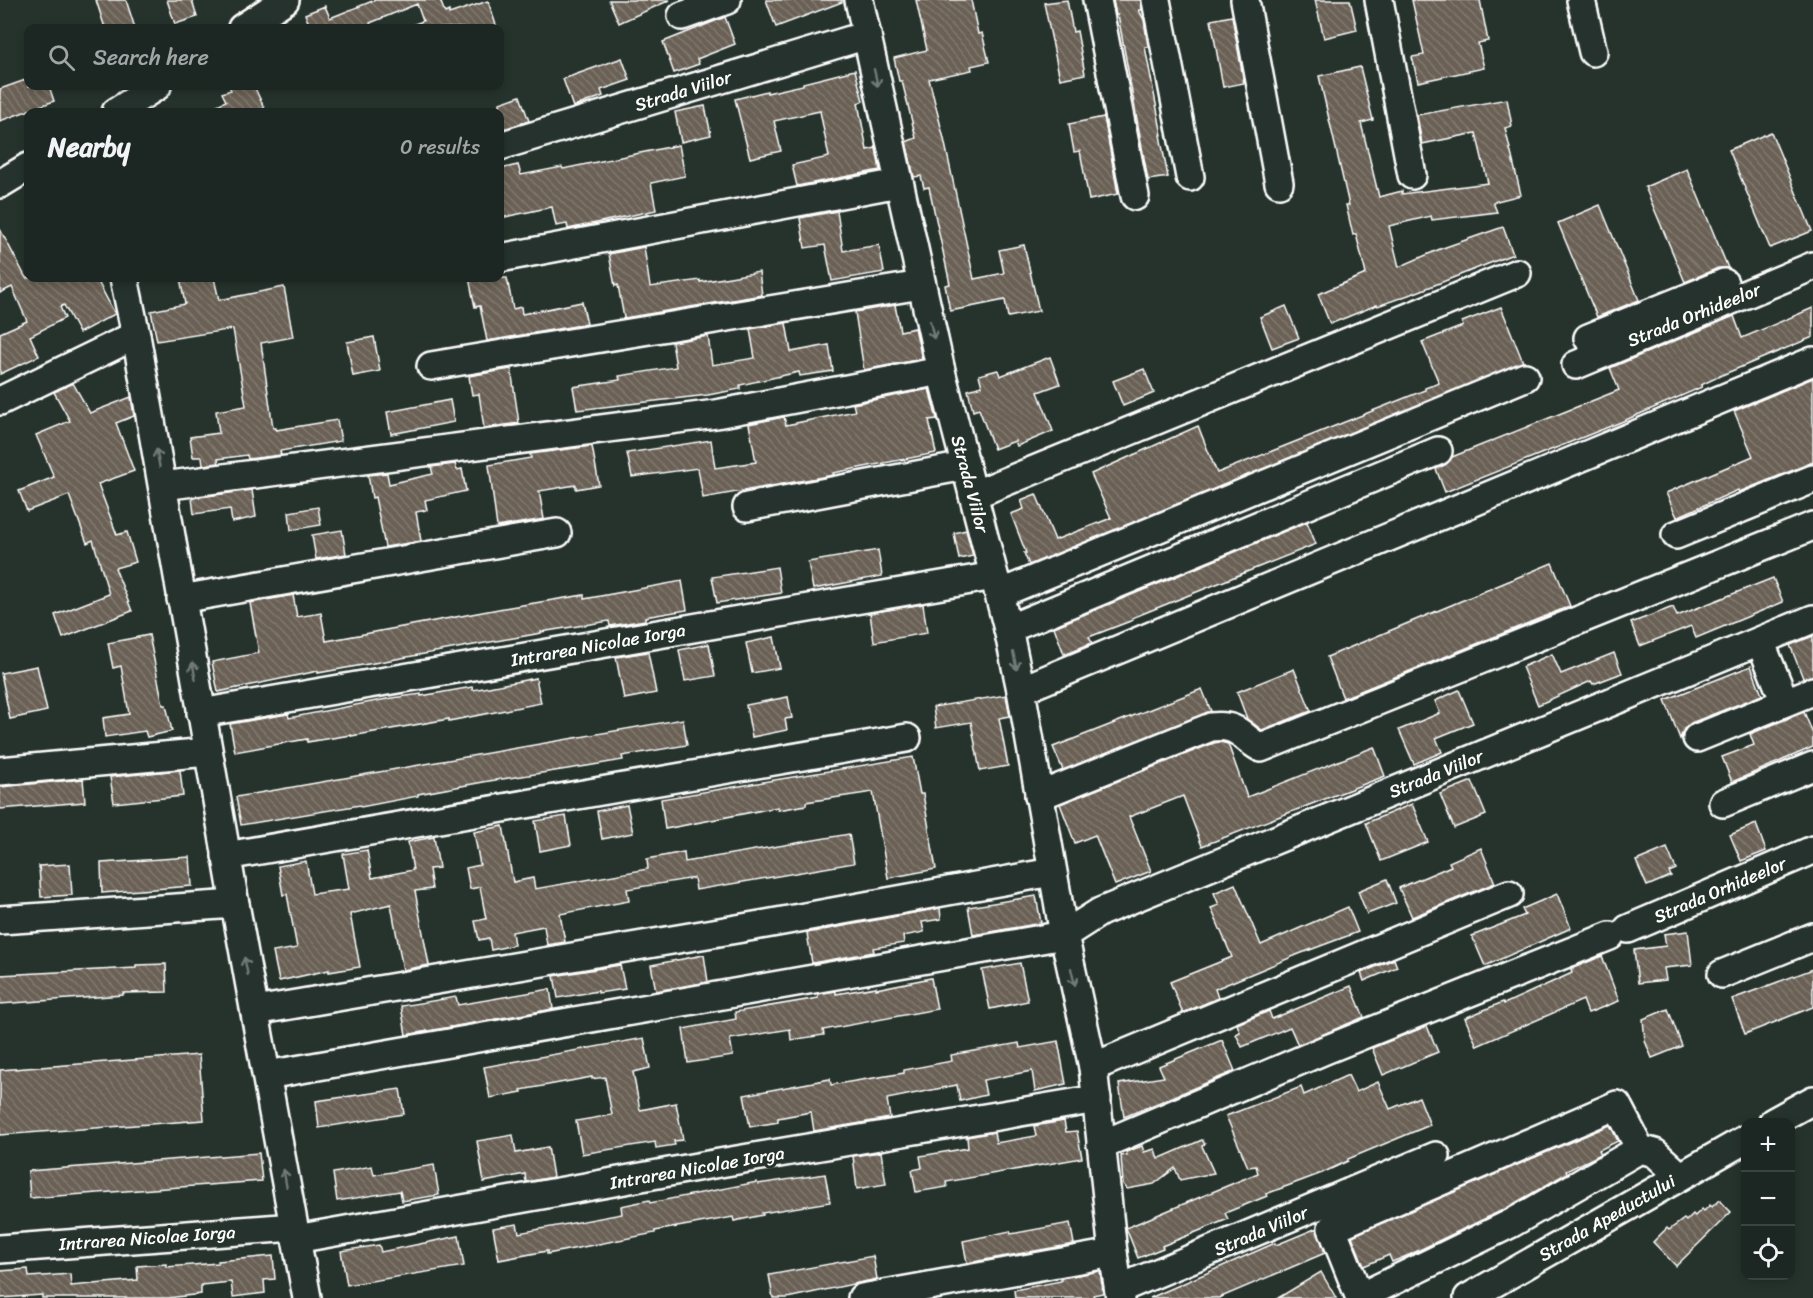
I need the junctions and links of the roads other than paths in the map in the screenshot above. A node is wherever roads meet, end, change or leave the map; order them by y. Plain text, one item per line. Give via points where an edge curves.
1 (285, 0) edge
2 (727, 0) edge
3 (859, 0) edge
4 (1097, 0) edge
5 (1156, 0) edge
6 (1245, 0) edge
7 (1379, 0) edge
8 (1581, 0) edge
9 (682, 16) dead end
10 (248, 24) edge
11 (867, 35) junction
12 (1593, 52) dead end
13 (151, 90) edge
14 (123, 108) edge
15 (504, 146) edge
16 (24, 169) edge
17 (1412, 175) dead end
18 (1190, 177) dead end
19 (899, 183) junction
20 (1279, 183) dead end
21 (0, 184) edge
22 (1135, 196) dead end
23 (1813, 248) edge
24 (504, 257) edge
25 (1813, 266) edge
26 (1517, 273) dead end
27 (125, 282) edge
28 (921, 285) junction
29 (136, 335) junction
30 (1588, 338) dead end
31 (1813, 361) edge
32 (1576, 365) dead end
33 (431, 366) dead end
34 (941, 371) junction
35 (1524, 377) dead end
36 (0, 401) edge
37 (1438, 451) dead end
38 (965, 466) junction
39 (1813, 479) edge
40 (163, 486) junction
41 (973, 495) junction
42 (747, 507) dead end
43 (1813, 526) edge
44 (557, 534) dead end
45 (1676, 535) dead end
46 (997, 585) junction
47 (181, 600) junction
48 (1813, 620) edge
49 (1008, 628) junction
50 (1760, 641) junction
51 (1021, 690) junction
52 (1813, 691) edge
53 (1785, 702) junction
54 (201, 713) junction
55 (907, 738) dead end
56 (1697, 738) dead end
57 (208, 752) junction
58 (1813, 766) edge
59 (0, 771) edge
60 (1039, 796) junction
61 (1723, 803) dead end
62 (1813, 850) edge
63 (226, 856) junction
64 (1052, 872) junction
65 (1509, 894) dead end
66 (235, 904) junction
67 (0, 920) edge
68 (1064, 935) junction
69 (1813, 937) edge
70 (1722, 974) dead end
71 (255, 1011) junction
72 (1093, 1067) junction
73 (267, 1075) junction
74 (1098, 1100) junction
75 (1813, 1100) edge
76 (1780, 1118) edge
77 (1741, 1141) edge
78 (1101, 1145) junction
79 (1640, 1149) junction
80 (1436, 1156) dead end
81 (1680, 1176) junction
82 (1555, 1198) junction
83 (295, 1233) junction
84 (1576, 1236) junction
85 (0, 1249) edge
86 (1113, 1253) junction
87 (1120, 1294) edge
88 (307, 1298) edge
89 (862, 1298) edge
90 (1360, 1298) edge
91 (1468, 1298) edge

1 - 10 street
2 - 9 street
3 - 11 street, Strada Viilor
4 - 22 street
5 - 18 street
6 - 20 street
7 - 17 street
8 - 12 street
11 - 15 street, Strada Viilor
11 -> 19 street, Strada Viilor
13 - 14 street
16 - 21 street
19 - 24 street
19 - 28 street, Strada Viilor
23 - 30 street
25 - 32 street, Strada Orhideelor
26 - 41 street
27 - 29 street
28 - 33 street
28 -> 34 street, Strada Viilor
29 - 36 street
40 -> 29 street
31 - 51 street
34 - 38 street, Strada Viilor
34 - 40 street via 716,414
35 - 46 street, Intrarea Nicolae Iorga
37 - 49 street
38 - 41 street, Strada Viilor
38 - 42 street
39 - 45 street
40 - 47 street
41 - 46 street, Strada Viilor
43 - 60 street via 1261,748 1226,725 1211,727
44 - 47 street
46 - 49 street, Strada Viilor
46 - 54 street, Intrarea Nicolae Iorga
54 -> 47 street
48 - 50 street, Strada Viilor
49 -> 51 street, Strada Viilor
50 - 53 street
50 - 68 street, Strada Viilor via 1100,912
51 - 60 street, Strada Viilor
52 - 53 street
53 - 56 street
54 - 57 street
55 - 63 street
57 - 59 street
57 - 63 street
58 - 61 street
60 - 64 street, Strada Viilor
62 - 78 street, Strada Orhideelor
63 - 66 street
64 - 68 street, Strada Viilor
64 - 71 street
65 - 72 street
66 - 67 street
71 -> 66 street
68 -> 72 street, Strada Viilor
68 - 73 street
69 - 70 street
71 - 73 street
72 - 74 street, Strada Viilor
83 -> 73 street
74 - 78 street, Strada Viilor
74 - 83 street, Intrarea Nicolae Iorga
75 - 76 street
77 - 81 street, Strada Apeductului
78 - 86 street, Strada Viilor
79 - 81 street via 1655,1153
79 - 82 street
79 - 90 street via 1617,1105 1332,1228
80 - 87 street, Strada Viilor via 1139,1282
81 - 84 street, Strada Apeductului
82 - 84 street
82 - 90 street
83 - 85 street, Intrarea Nicolae Iorga
83 - 88 street
84 - 91 street, Strada Apeductului
86 - 87 street, Strada Viilor
86 - 89 street

